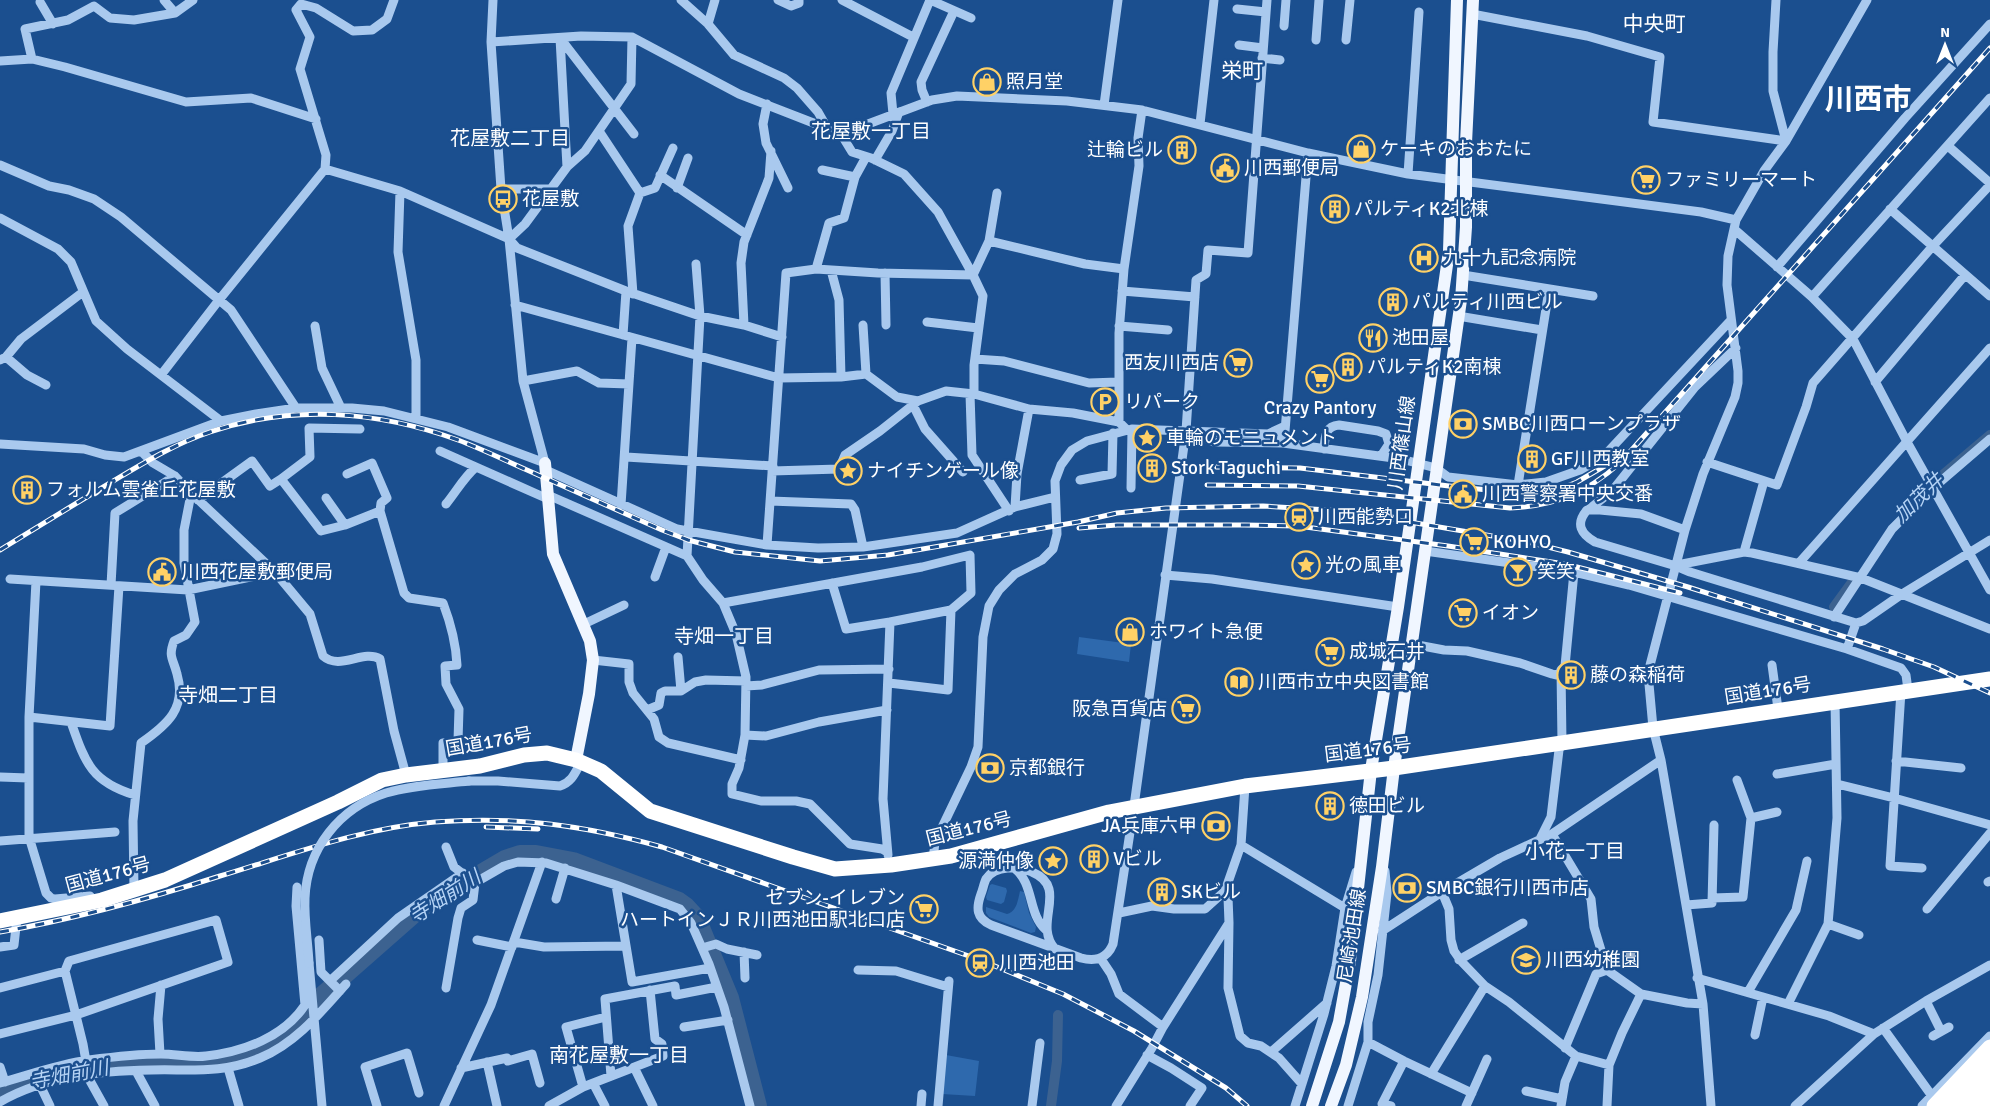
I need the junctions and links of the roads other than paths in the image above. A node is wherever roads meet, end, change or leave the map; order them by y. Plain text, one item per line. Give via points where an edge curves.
1 (164, 0) edge
2 (193, 0) edge
3 (394, 0) edge
4 (493, 0) edge
5 (681, 0) edge
6 (715, 0) edge
7 (778, 0) edge
8 (799, 0) edge
9 (842, 0) edge
10 (1118, 0) edge
11 (1214, 0) edge
12 (1267, 0) edge
13 (1286, 0) edge
14 (1319, 0) edge
15 (1350, 0) edge
16 (1457, 0) edge
17 (1472, 0) edge
18 (1776, 0) edge
19 (1867, 0) edge
20 (40, 2) dead end
21 (94, 3) edge
22 (857, 3) edge
23 (942, 3) edge
24 (1237, 9) dead end
25 (954, 11) junction
26 (1266, 12) junction
27 (1419, 12) dead end
28 (175, 13) junction
29 (1472, 14) junction
30 (971, 18) dead end
31 (53, 24) junction
32 (708, 24) junction
33 (1990, 24) edge
34 (1284, 26) dead end
35 (632, 37) junction
36 (914, 37) junction
37 (560, 38) junction
38 (1316, 40) dead end
39 (1346, 40) dead end
40 (491, 42) junction
41 (1239, 45) dead end
42 (1263, 53) junction
43 (32, 59) junction
44 (1280, 60) dead end
45 (0, 61) edge
46 (1990, 98) edge
47 (927, 102) junction
48 (767, 104) junction
49 (1104, 105) junction
50 (615, 109) junction
51 (1142, 110) junction
52 (896, 113) junction
53 (316, 119) junction
54 (1200, 124) junction
55 (826, 126) junction
56 (838, 129) junction
57 (599, 131) junction
58 (634, 134) dead end
59 (1258, 139) junction
60 (1786, 140) junction
61 (1948, 146) junction
62 (672, 148) dead end
63 (770, 151) junction
64 (1308, 153) junction
65 (688, 158) dead end
66 (871, 159) junction
67 (0, 165) edge
68 (567, 167) junction
69 (325, 169) junction
70 (822, 170) dead end
71 (1408, 174) junction
72 (660, 176) junction
73 (854, 177) junction
74 (1451, 180) junction
75 (1466, 182) junction
76 (1990, 184) edge
77 (551, 188) junction
78 (677, 188) junction
79 (788, 188) dead end
80 (501, 189) junction
81 (400, 191) junction
82 (996, 193) dead end
83 (640, 194) junction
84 (1890, 210) junction
85 (0, 218) edge
86 (1735, 225) junction
87 (748, 235) junction
88 (509, 239) junction
89 (989, 241) junction
90 (1932, 247) junction
91 (696, 264) dead end
92 (1777, 266) junction
93 (816, 269) junction
94 (1124, 269) junction
95 (832, 270) junction
96 (884, 273) junction
97 (973, 275) junction
98 (1463, 275) junction
99 (1965, 275) junction
100 (1122, 290) junction
101 (1549, 290) junction
102 (83, 292) junction
103 (630, 293) junction
104 (1593, 296) dead end
105 (1990, 296) edge
106 (1195, 297) junction
107 (1812, 297) junction
108 (219, 300) junction
109 (515, 305) junction
110 (700, 316) junction
111 (1458, 316) junction
112 (1731, 320) junction
113 (928, 322) dead end
114 (744, 325) junction
115 (863, 325) dead end
116 (886, 325) dead end
117 (315, 326) dead end
118 (1119, 326) junction
119 (978, 328) junction
120 (1168, 330) dead end
121 (1542, 330) junction
122 (628, 337) junction
123 (782, 337) junction
124 (1853, 339) junction
125 (1736, 348) junction
126 (1990, 348) edge
127 (698, 357) junction
128 (3, 358) edge
129 (975, 359) junction
130 (866, 374) junction
131 (162, 375) junction
132 (841, 377) junction
133 (778, 378) junction
134 (523, 381) junction
135 (1118, 382) junction
136 (1874, 382) junction
137 (629, 384) junction
138 (46, 385) dead end
139 (972, 394) junction
140 (916, 403) junction
141 (296, 408) junction
142 (341, 408) junction
143 (1029, 409) junction
144 (416, 418) junction
145 (221, 421) junction
146 (1119, 422) junction
147 (360, 429) dead end
148 (1285, 429) junction
149 (1130, 430) junction
150 (1186, 432) junction
151 (1113, 433) junction
152 (1990, 439) edge
153 (1907, 442) junction
154 (1274, 443) junction
155 (0, 444) edge
156 (1296, 445) junction
157 (1324, 449) junction
158 (440, 450) dead end
159 (142, 452) junction
160 (1381, 456) junction
161 (626, 457) junction
162 (693, 461) junction
163 (1707, 462) junction
164 (1418, 463) junction
165 (476, 466) junction
166 (545, 467) junction
167 (772, 468) junction
168 (1436, 468) junction
169 (963, 472) dead end
170 (347, 474) dead end
171 (175, 476) junction
172 (282, 479) junction
173 (1080, 480) dead end
174 (1764, 481) junction
175 (1518, 485) junction
176 (1131, 488) dead end
177 (1933, 488) junction
178 (194, 497) junction
179 (548, 497) junction
180 (1055, 497) junction
181 (326, 498) dead end
182 (770, 501) junction
183 (446, 504) dead end
184 (622, 506) junction
185 (1012, 509) junction
186 (1587, 510) junction
187 (380, 511) junction
188 (345, 524) junction
189 (1685, 530) junction
190 (688, 531) junction
191 (1990, 540) edge
192 (767, 544) junction
193 (666, 547) junction
194 (863, 547) junction
195 (1425, 551) junction
196 (1744, 552) junction
197 (1969, 553) junction
198 (688, 556) junction
199 (1799, 564) junction
200 (1676, 566) junction
201 (275, 572) junction
202 (1574, 572) junction
203 (1165, 575) junction
204 (655, 577) dead end
205 (1861, 578) junction
206 (10, 579) dead end
207 (36, 581) junction
208 (832, 583) junction
209 (115, 585) junction
210 (188, 590) junction
211 (1990, 590) edge
212 (1902, 594) junction
213 (1668, 595) junction
214 (723, 603) junction
215 (624, 605) dead end
216 (1398, 607) junction
217 (951, 610) junction
218 (1834, 616) junction
219 (890, 622) junction
220 (1856, 623) junction
221 (584, 624) junction
222 (1990, 629) edge
223 (1412, 644) junction
224 (1847, 649) junction
225 (678, 657) dead end
226 (593, 660) junction
227 (1772, 665) dead end
228 (889, 669) junction
229 (1561, 672) junction
230 (1990, 678) edge
231 (746, 683) junction
232 (889, 683) junction
233 (1905, 690) junction
234 (681, 691) junction
235 (1835, 701) junction
236 (647, 710) junction
237 (887, 710) junction
238 (1778, 710) junction
239 (29, 717) junction
240 (71, 722) junction
241 (1653, 728) junction
242 (745, 735) junction
243 (1562, 743) junction
244 (740, 760) junction
245 (1661, 760) junction
246 (579, 761) junction
247 (1896, 761) junction
248 (1836, 764) junction
249 (1394, 768) junction
250 (1961, 768) dead end
251 (443, 770) junction
252 (1371, 770) junction
253 (1776, 774) dead end
254 (406, 775) junction
255 (0, 778) edge
256 (28, 778) junction
257 (1737, 780) dead end
258 (1836, 784) junction
259 (1245, 786) junction
260 (135, 795) junction
261 (1894, 798) junction
262 (1134, 806) junction
263 (1777, 812) dead end
264 (1751, 818) junction
265 (1714, 825) dead end
266 (1990, 825) edge
267 (115, 832) dead end
268 (1990, 833) edge
269 (1552, 834) junction
270 (29, 837) junction
271 (1540, 839) junction
272 (0, 841) edge
273 (1241, 846) junction
274 (446, 847) dead end
275 (1362, 848) junction
276 (1384, 853) junction
277 (889, 859) junction
278 (933, 860) junction
279 (1807, 861) dead end
280 (542, 862) junction
281 (565, 868) junction
282 (1014, 868) junction
283 (1922, 868) dead end
284 (470, 880) junction
285 (616, 885) junction
286 (298, 887) dead end
287 (134, 890) junction
288 (1225, 891) junction
289 (1442, 892) junction
290 (1712, 898) junction
291 (556, 899) dead end
292 (684, 899) dead end
293 (102, 900) junction
294 (1686, 905) junction
295 (1345, 908) junction
296 (680, 909) junction
297 (1927, 910) dead end
298 (1118, 914) junction
299 (17, 918) junction
300 (0, 921) edge
301 (1523, 922) dead end
302 (1229, 923) junction
303 (1828, 924) junction
304 (1046, 930) junction
305 (1382, 931) junction
306 (1860, 935) dead end
307 (319, 940) dead end
308 (477, 940) dead end
309 (513, 944) junction
310 (626, 946) junction
311 (0, 947) edge
312 (702, 948) junction
313 (1055, 949) junction
314 (744, 952) junction
315 (757, 955) dead end
316 (1101, 959) junction
317 (1459, 960) junction
318 (1990, 965) edge
319 (710, 968) junction
320 (858, 970) dead end
321 (1607, 970) junction
322 (65, 971) junction
323 (745, 978) dead end
324 (1697, 978) junction
325 (331, 980) junction
326 (161, 985) junction
327 (1485, 986) junction
328 (717, 987) junction
329 (0, 988) edge
330 (446, 988) dead end
331 (650, 990) junction
332 (1748, 992) junction
333 (1641, 994) junction
334 (1764, 997) junction
335 (1926, 1001) junction
336 (1326, 1003) junction
337 (1702, 1004) junction
338 (1788, 1004) junction
339 (76, 1015) junction
340 (315, 1017) junction
341 (606, 1017) junction
342 (728, 1020) junction
343 (684, 1027) dead end
344 (1163, 1027) junction
345 (1884, 1028) junction
346 (1941, 1031) dead end
347 (0, 1034) edge
348 (1874, 1034) junction
349 (1755, 1036) dead end
350 (1990, 1036) edge
351 (1368, 1042) junction
352 (1040, 1043) dead end
353 (1990, 1047) edge
354 (1565, 1048) junction
355 (1271, 1052) junction
356 (160, 1054) junction
357 (1147, 1055) junction
358 (1576, 1056) junction
359 (1487, 1059) dead end
360 (86, 1061) junction
361 (1404, 1061) junction
362 (487, 1062) junction
363 (1990, 1063) edge
364 (1609, 1065) junction
365 (0, 1067) edge
366 (634, 1067) junction
367 (228, 1068) junction
368 (462, 1068) junction
369 (136, 1071) junction
370 (1431, 1074) junction
371 (88, 1075) junction
372 (611, 1076) junction
373 (1990, 1081) edge
374 (2, 1083) edge
375 (540, 1083) dead end
376 (592, 1083) junction
377 (1302, 1084) junction
378 (40, 1085) junction
379 (583, 1087) junction
380 (1526, 1091) dead end
381 (419, 1092) dead end
382 (1472, 1093) junction
383 (922, 1094) dead end
384 (1990, 1098) edge
385 (1933, 1101) edge
386 (0, 1102) edge
387 (561, 1102) edge
388 (1562, 1102) edge
389 (50, 1106) edge
390 (104, 1106) edge
391 (155, 1106) edge
392 (239, 1106) edge
393 (322, 1106) edge
394 (377, 1106) edge
395 (444, 1106) edge
396 (496, 1106) edge
397 (549, 1106) edge
398 (605, 1106) edge
399 (653, 1106) edge
400 (750, 1106) edge
401 (920, 1106) edge
402 (938, 1106) edge
403 (1032, 1106) edge
404 (1116, 1106) edge
405 (1190, 1106) edge
406 (1295, 1106) edge
407 (1312, 1106) edge
408 (1331, 1106) edge
409 (1348, 1106) edge
410 (1391, 1106) edge
411 (1466, 1106) edge
412 (1607, 1106) edge
413 (1711, 1106) edge
414 (1795, 1106) edge
415 (1922, 1106) edge
416 (1948, 1106) edge
417 (1966, 1106) edge
418 (1982, 1106) edge

1 - 28 street
2 - 28 street
3 - 53 street via 387,19 372,30 353,31 316,8 301,4 296,10 310,37 300,69
4 - 40 street
5 - 32 street
6 - 32 street
7 - 8 street via 791,6
9 - 22 street
10 - 49 street
11 - 54 street
12 - 26 street
13 - 34 street
14 - 38 street
15 - 39 street
16 - 74 main road, 川西篠山線
17 - 29 main road, 川西篠山線
18 - 60 street via 1773,91
19 - 60 street
20 - 31 street
21 - 28 street via 110,18 126,20
21 - 31 street via 68,20
22 - 36 street
23 - 25 street
23 - 36 street via 930,0
24 - 26 street
25 - 30 street
25 - 47 street via 921,82
26 - 42 street
27 - 71 street
29 - 60 street via 1587,36 1660,57 1653,122
29 - 75 main road, 川西篠山線
31 - 43 street via 25,29
32 - 55 street via 734,55 784,78 797,88
33 - 92 street
35 - 37 street
35 - 48 street via 739,94
35 - 50 street via 631,84
36 - 52 street via 891,92
37 - 40 street
37 - 50 street
37 - 68 street
40 - 80 street
41 - 42 street
42 - 44 street
42 - 59 street
43 - 45 street
43 - 53 street via 186,102 251,98
46 - 61 street
47 - 49 street via 957,96 1067,100
47 - 52 street
48 - 55 street
48 - 63 street via 763,124
49 - 51 street
50 - 57 street
50 - 58 street
51 - 54 street
51 - 94 street via 1138,176
52 - 56 street via 860,127
52 - 66 street via 892,131
53 - 69 street via 326,155
54 - 59 street
55 - 56 street
56 - 66 street via 852,152
57 - 68 street via 585,151
57 - 83 street
59 - 64 street
59 - 106 street via 1248,253 1208,250 1206,274 1196,280
60 - 86 street via 1764,171
61 - 76 street
61 - 84 street
62 - 72 street
63 - 79 street
63 - 87 street via 769,178
64 - 71 street
64 - 148 street
65 - 78 street
66 - 73 street
66 - 97 street via 904,174 938,212
67 - 108 street via 49,186 94,200 121,217
68 - 77 street
69 - 81 street
69 - 108 street
70 - 73 street
71 - 74 street
72 - 78 street
72 - 83 street via 655,188
73 - 93 street via 844,218 829,223
74 - 75 street
74 - 164 main road, 川西篠山線 via 1449,251
75 - 86 street via 1701,212
75 - 98 main road, 川西篠山線
76 - 90 street
77 - 80 street
77 - 88 street
78 - 87 street
80 - 88 street
81 - 88 street
81 - 144 street via 398,252 416,360
82 - 89 street
83 - 103 street via 628,226
84 - 90 street
84 - 107 street
85 - 102 street via 58,249 71,262
86 - 92 street
86 - 112 street via 1728,256
87 - 114 street via 742,263
88 - 103 street via 517,248
88 - 109 street
89 - 94 street via 1085,264
89 - 97 street
90 - 99 street
90 - 124 street
91 - 110 street
92 - 107 street
93 - 95 street
93 - 123 street via 786,273
94 - 100 street
95 - 96 street
95 - 132 street via 839,300
96 - 97 street
96 - 116 street
97 - 119 street via 983,296
98 - 101 street
98 - 111 main road, 川西篠山線
99 - 105 street
99 - 136 street
100 - 106 street
100 - 118 street
101 - 104 street
101 - 121 street
102 - 128 street via 21,339
102 - 131 street via 96,321
103 - 110 street
103 - 122 street
106 - 150 street
107 - 124 street
108 - 131 street
108 - 141 street via 231,310
109 - 122 street
109 - 134 street
110 - 114 street
110 - 127 street
111 - 121 street
111 - 168 main road, 川西篠山線
112 - 125 street
112 - 175 street via 1604,456 1580,470 1546,482
113 - 119 street
114 - 123 street
115 - 130 street
117 - 142 street via 322,368
118 - 120 street
118 - 135 street
119 - 129 street
121 - 175 street
122 - 127 street
122 - 137 street
123 - 133 street
124 - 136 street
124 - 174 street via 1813,383 1777,485
125 - 163 street via 1738,384 1735,397
125 - 186 street via 1695,387 1612,491
126 - 153 street
127 - 133 street
127 - 162 street
128 - 138 street
129 - 135 street via 1004,361 1089,383
129 - 139 street
130 - 132 street
130 - 140 street via 897,397
131 - 145 street
132 - 133 street
133 - 167 street
134 - 137 street via 576,371 599,382
134 - 166 street
135 - 146 street
136 - 153 street
137 - 161 street
139 - 140 street via 946,391
139 - 143 street
139 - 185 street via 972,455
140 - 167 street via 845,455 838,469
140 - 169 street via 925,429
141 - 142 street
141 - 145 street
142 - 144 street via 384,411
143 - 146 street via 1073,412
143 - 185 street
144 - 166 street via 448,427
145 - 159 street
146 - 149 street
147 - 172 street via 309,428 310,456
148 - 150 street via 1268,434
148 - 154 street via 1280,440
148 - 156 street
149 - 150 street
149 - 151 street
149 - 176 street
150 - 154 street via 1214,442
150 - 203 street
151 - 173 street via 1112,474
151 - 180 street via 1086,441 1072,450 1061,465 1055,482
152 - 177 street
153 - 177 street
153 - 199 street
154 - 156 street
155 - 159 street via 84,449 115,456
156 - 157 street
157 - 160 street
157 - 160 street via 1325,435 1333,426 1339,425 1386,434 1389,446
158 - 165 street
159 - 171 street
160 - 164 street
161 - 162 street
161 - 184 street
162 - 167 street
162 - 190 street
163 - 174 street
163 - 189 street
164 - 168 street
164 - 216 main road, 川西篠山線
165 - 179 street
165 - 183 street
166 - 179 main road
166 - 184 street
167 - 182 street
168 - 175 street via 1448,477
168 - 195 main road, 川西篠山線
170 - 187 street via 372,463 387,498 381,503
171 - 178 street
171 - 209 street via 115,513
172 - 178 street via 270,486 252,461
172 - 188 street via 322,531
174 - 196 street
177 - 197 street
177 - 205 street via 1892,529
178 - 201 street
178 - 210 street via 184,530
179 - 193 street
179 - 221 main road via 552,554
180 - 185 street
180 - 278 street via 1057,534 1053,549 1042,560 1015,574 989,606 983,637 978,747 935,842
181 - 188 street
182 - 192 street
182 - 194 street via 851,504
184 - 190 street
185 - 194 street via 957,533
186 - 189 street via 1641,514
186 - 200 street via 1580,525 1586,537
187 - 188 street
187 - 251 street via 404,594 409,598 443,603 453,631 457,665 445,666 446,684 459,709 458,741 443,742
189 - 200 street
190 - 192 street
190 - 198 street
191 - 197 street
192 - 194 street
193 - 198 street
193 - 204 street
195 - 202 street
195 - 223 main road, 川西篠山線
196 - 199 street
196 - 200 street
197 - 211 street
197 - 212 street
198 - 214 street
199 - 205 street
200 - 213 street
200 - 218 street
201 - 210 street
201 - 254 street via 310,614 326,659 336,662 372,656 380,659
202 - 213 street
202 - 229 street via 1565,666
203 - 216 street
203 - 262 street
205 - 212 street
205 - 218 street
206 - 207 street
207 - 209 street
207 - 239 street
208 - 214 street
208 - 217 street via 970,555 971,593
208 - 219 street via 846,629
209 - 210 street
209 - 240 street via 110,726
210 - 260 street via 195,622 186,635 174,640 170,651 180,693 174,714 160,730 141,743
212 - 220 street
212 - 222 street
213 - 224 street
213 - 241 street via 1648,673
214 - 231 street via 736,634
215 - 221 street
216 - 252 main road, 川西篠山線
217 - 219 street
217 - 232 street via 948,690
218 - 220 street
219 - 228 street
220 - 224 street
221 - 226 main road
223 - 229 street via 1520,663 1552,674
223 - 249 main road, 川西篠山線
224 - 233 street via 1901,668 1906,674
225 - 234 street
226 - 236 street via 629,664 633,693
226 - 246 main road
227 - 238 street
228 - 231 street via 819,670 762,685
228 - 232 street
229 - 243 street
230 - 233 highway, 国道176号
231 - 234 street via 700,681
231 - 242 street
232 - 237 street
233 - 235 highway, 国道176号
233 - 247 street
234 - 236 street via 661,693 659,704
235 - 238 highway, 国道176号
235 - 248 street
236 - 244 street via 660,737 668,743
237 - 242 street via 819,722 766,736
237 - 277 street via 883,799
238 - 241 highway, 国道176号
239 - 240 street
239 - 256 street
240 - 260 street via 82,753 98,778 116,790
241 - 243 highway, 国道176号
241 - 245 street
242 - 244 street
243 - 249 highway, 国道176号
243 - 271 street via 1551,817
244 - 277 street via 732,794 761,801 810,804 850,844 882,849
245 - 269 street
245 - 294 street
246 - 251 highway, 国道176号 via 547,752
246 - 277 highway, 国道176号 via 601,771 650,811 793,857 835,869
246 - 340 street, bridge via 573,777 560,786 469,781 386,793 347,812 317,851 307,882 305,913
247 - 250 street
247 - 261 street
248 - 253 street
248 - 258 street
249 - 252 highway, 国道176号
249 - 276 main road, 尼崎池田線
251 - 254 highway, 国道176号
252 - 259 highway, 国道176号
252 - 275 main road, 尼崎池田線
254 - 287 highway, 国道176号 via 382,780 165,880
255 - 256 street
256 - 270 street
257 - 264 street
258 - 261 street
258 - 303 street
259 - 262 highway, 国道176号
259 - 273 street
260 - 287 street
261 - 266 street
261 - 283 street via 1890,866
262 - 278 highway, 国道176号
262 - 298 street
263 - 264 street
264 - 290 street via 1743,897
265 - 290 street
267 - 270 street
268 - 297 street
269 - 271 street
269 - 321 street via 1591,899 1594,927
270 - 272 street
270 - 293 street via 46,893 51,898 90,896
271 - 289 street
273 - 288 street
273 - 295 street
274 - 284 street via 451,863
275 - 295 street
275 - 407 main road, 尼崎池田線 via 1350,961 1339,1022
276 - 305 street via 1387,893
276 - 408 main road, 尼崎池田線 via 1362,997 1346,1065
277 - 278 highway, 国道176号
279 - 332 street via 1796,910
280 - 281 street
280 - 284 street via 511,864
280 - 309 street
281 - 285 street
281 - 291 street
282 - 304 street via 1023,874 1038,923
282 - 304 street via 1040,876 1050,887
282 - 313 street via 996,871 986,880 978,902 980,917 991,925
284 - 325 street via 398,918
284 - 330 street via 474,897 461,908
285 - 296 street
285 - 310 street
286 - 356 street via 296,906 305,1005 301,1010 269,1037 238,1050 205,1056
287 - 293 highway, 国道176号
288 - 298 street via 1205,910 1152,906
288 - 302 street
289 - 305 street
289 - 317 street via 1449,909 1451,940
290 - 294 street via 1712,903
292 - 296 street
293 - 299 highway, 国道176号
294 - 324 street
295 - 336 street via 1336,966
296 - 312 street
298 - 316 street via 1111,950
299 - 300 highway, 国道176号
299 - 311 street via 14,945
301 - 317 street
302 - 344 street
302 - 355 street via 1228,988 1233,1015 1240,1036 1248,1043
303 - 306 street
303 - 338 street
304 - 313 street
305 - 351 street via 1378,975 1368,1022
307 - 325 street via 322,972
308 - 309 street
309 - 310 street
309 - 368 street via 491,1006
310 - 319 street via 632,982
312 - 314 street via 713,944
312 - 319 street
313 - 316 street via 1087,960
314 - 315 street
314 - 323 street
316 - 344 street via 1118,994
317 - 327 street
318 - 335 street
319 - 328 street
320 - 402 street via 896,971 948,984
321 - 333 street
321 - 354 street via 1596,974
322 - 326 street via 69,961 216,920 228,962
322 - 329 street
322 - 339 street
324 - 332 street
324 - 337 street
325 - 340 street via 343,988
326 - 339 street
326 - 356 street via 158,1019
327 - 354 street
327 - 370 street
328 - 331 street via 676,995 675,986
328 - 342 street
331 - 341 street via 605,999
331 - 366 street via 655,1039 662,1044 663,1056
332 - 334 street
333 - 337 street
333 - 364 street
334 - 338 street
334 - 349 street
335 - 345 street
335 - 346 street
336 - 355 street
336 - 377 street
337 - 413 street
338 - 348 street via 1830,1016
339 - 347 street
339 - 360 street
340 - 367 street via 295,1037 274,1051
340 - 393 street
341 - 372 street
341 - 379 street via 566,1027
342 - 343 street
342 - 400 street
344 - 357 street
345 - 348 street
345 - 385 street
348 - 414 street
350 - 385 street
351 - 361 street
351 - 409 street
352 - 403 street
353 - 385 highway
354 - 358 street
355 - 377 street
356 - 360 street
357 - 404 street
357 - 405 street via 1202,1088
358 - 364 street
358 - 388 street via 1565,1082
359 - 382 street
360 - 371 street
360 - 374 street
361 - 370 street
361 - 410 street via 1382,1104
362 - 368 street
362 - 375 street via 507,1058 508,1061 532,1054
362 - 396 street
363 - 416 highway
364 - 412 street
365 - 374 street
366 - 372 street
366 - 399 street
367 - 369 street
367 - 392 street
368 - 395 street
369 - 371 street
369 - 391 street
370 - 382 street
371 - 378 street
371 - 390 street
372 - 376 street
373 - 417 highway
376 - 379 street
376 - 398 street
377 - 406 street
378 - 386 street
378 - 389 street
379 - 387 street
380 - 388 street
381 - 394 street via 407,1053 365,1067
382 - 411 street
383 - 401 street
384 - 418 highway
385 - 415 street
387 - 397 street

